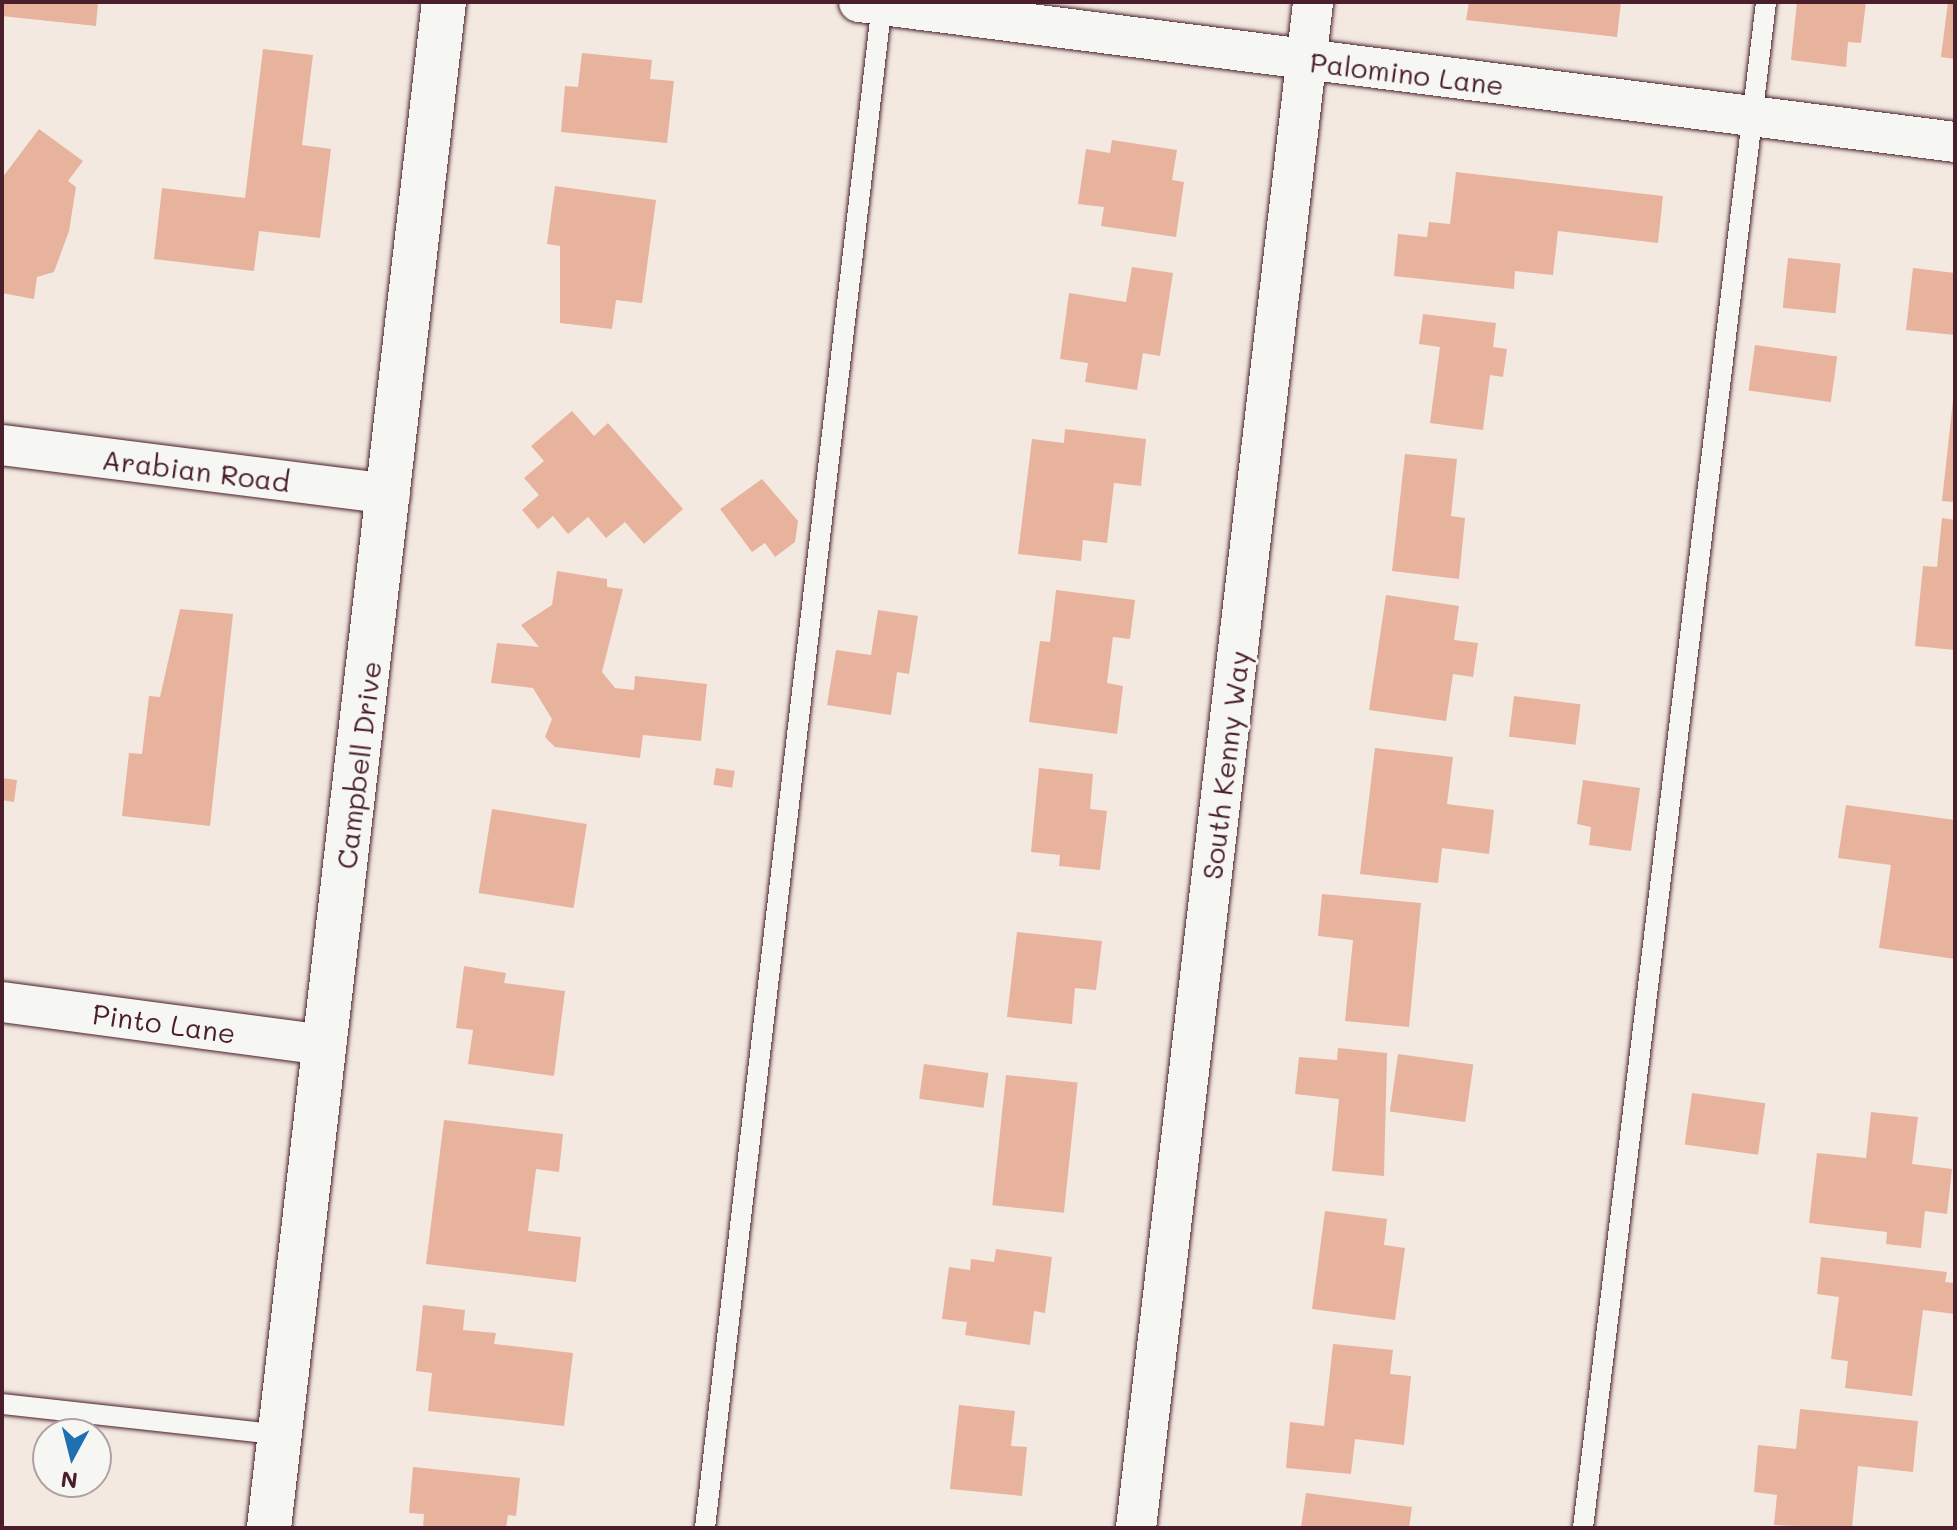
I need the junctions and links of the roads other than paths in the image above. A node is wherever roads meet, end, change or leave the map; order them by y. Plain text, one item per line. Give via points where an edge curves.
1 (444, 2) edge
2 (1313, 2) edge
3 (1766, 2) edge
4 (874, 3) edge
5 (1307, 60) junction
6 (1752, 116) junction
7 (1955, 142) edge
8 (2, 445) edge
9 (390, 494) junction
10 (2, 1002) edge
11 (326, 1045) junction
12 (2, 1404) edge
13 (281, 1435) junction
14 (269, 1528) edge
15 (705, 1528) edge
16 (1136, 1528) edge
17 (1583, 1528) edge

1 - 9 street, Campbell Drive
2 - 5 street, South Kenny Way
3 - 6 lane
4 - 5 street, Palomino Lane
4 - 15 lane
5 - 6 street, Palomino Lane
5 - 16 street, South Kenny Way
6 - 7 street, Palomino Lane
6 - 17 lane
8 - 9 street, Arabian Road
9 - 11 street, Campbell Drive
10 - 11 street, Pinto Lane
11 - 13 street, Campbell Drive
12 - 13 lane
13 - 14 street, Campbell Drive

